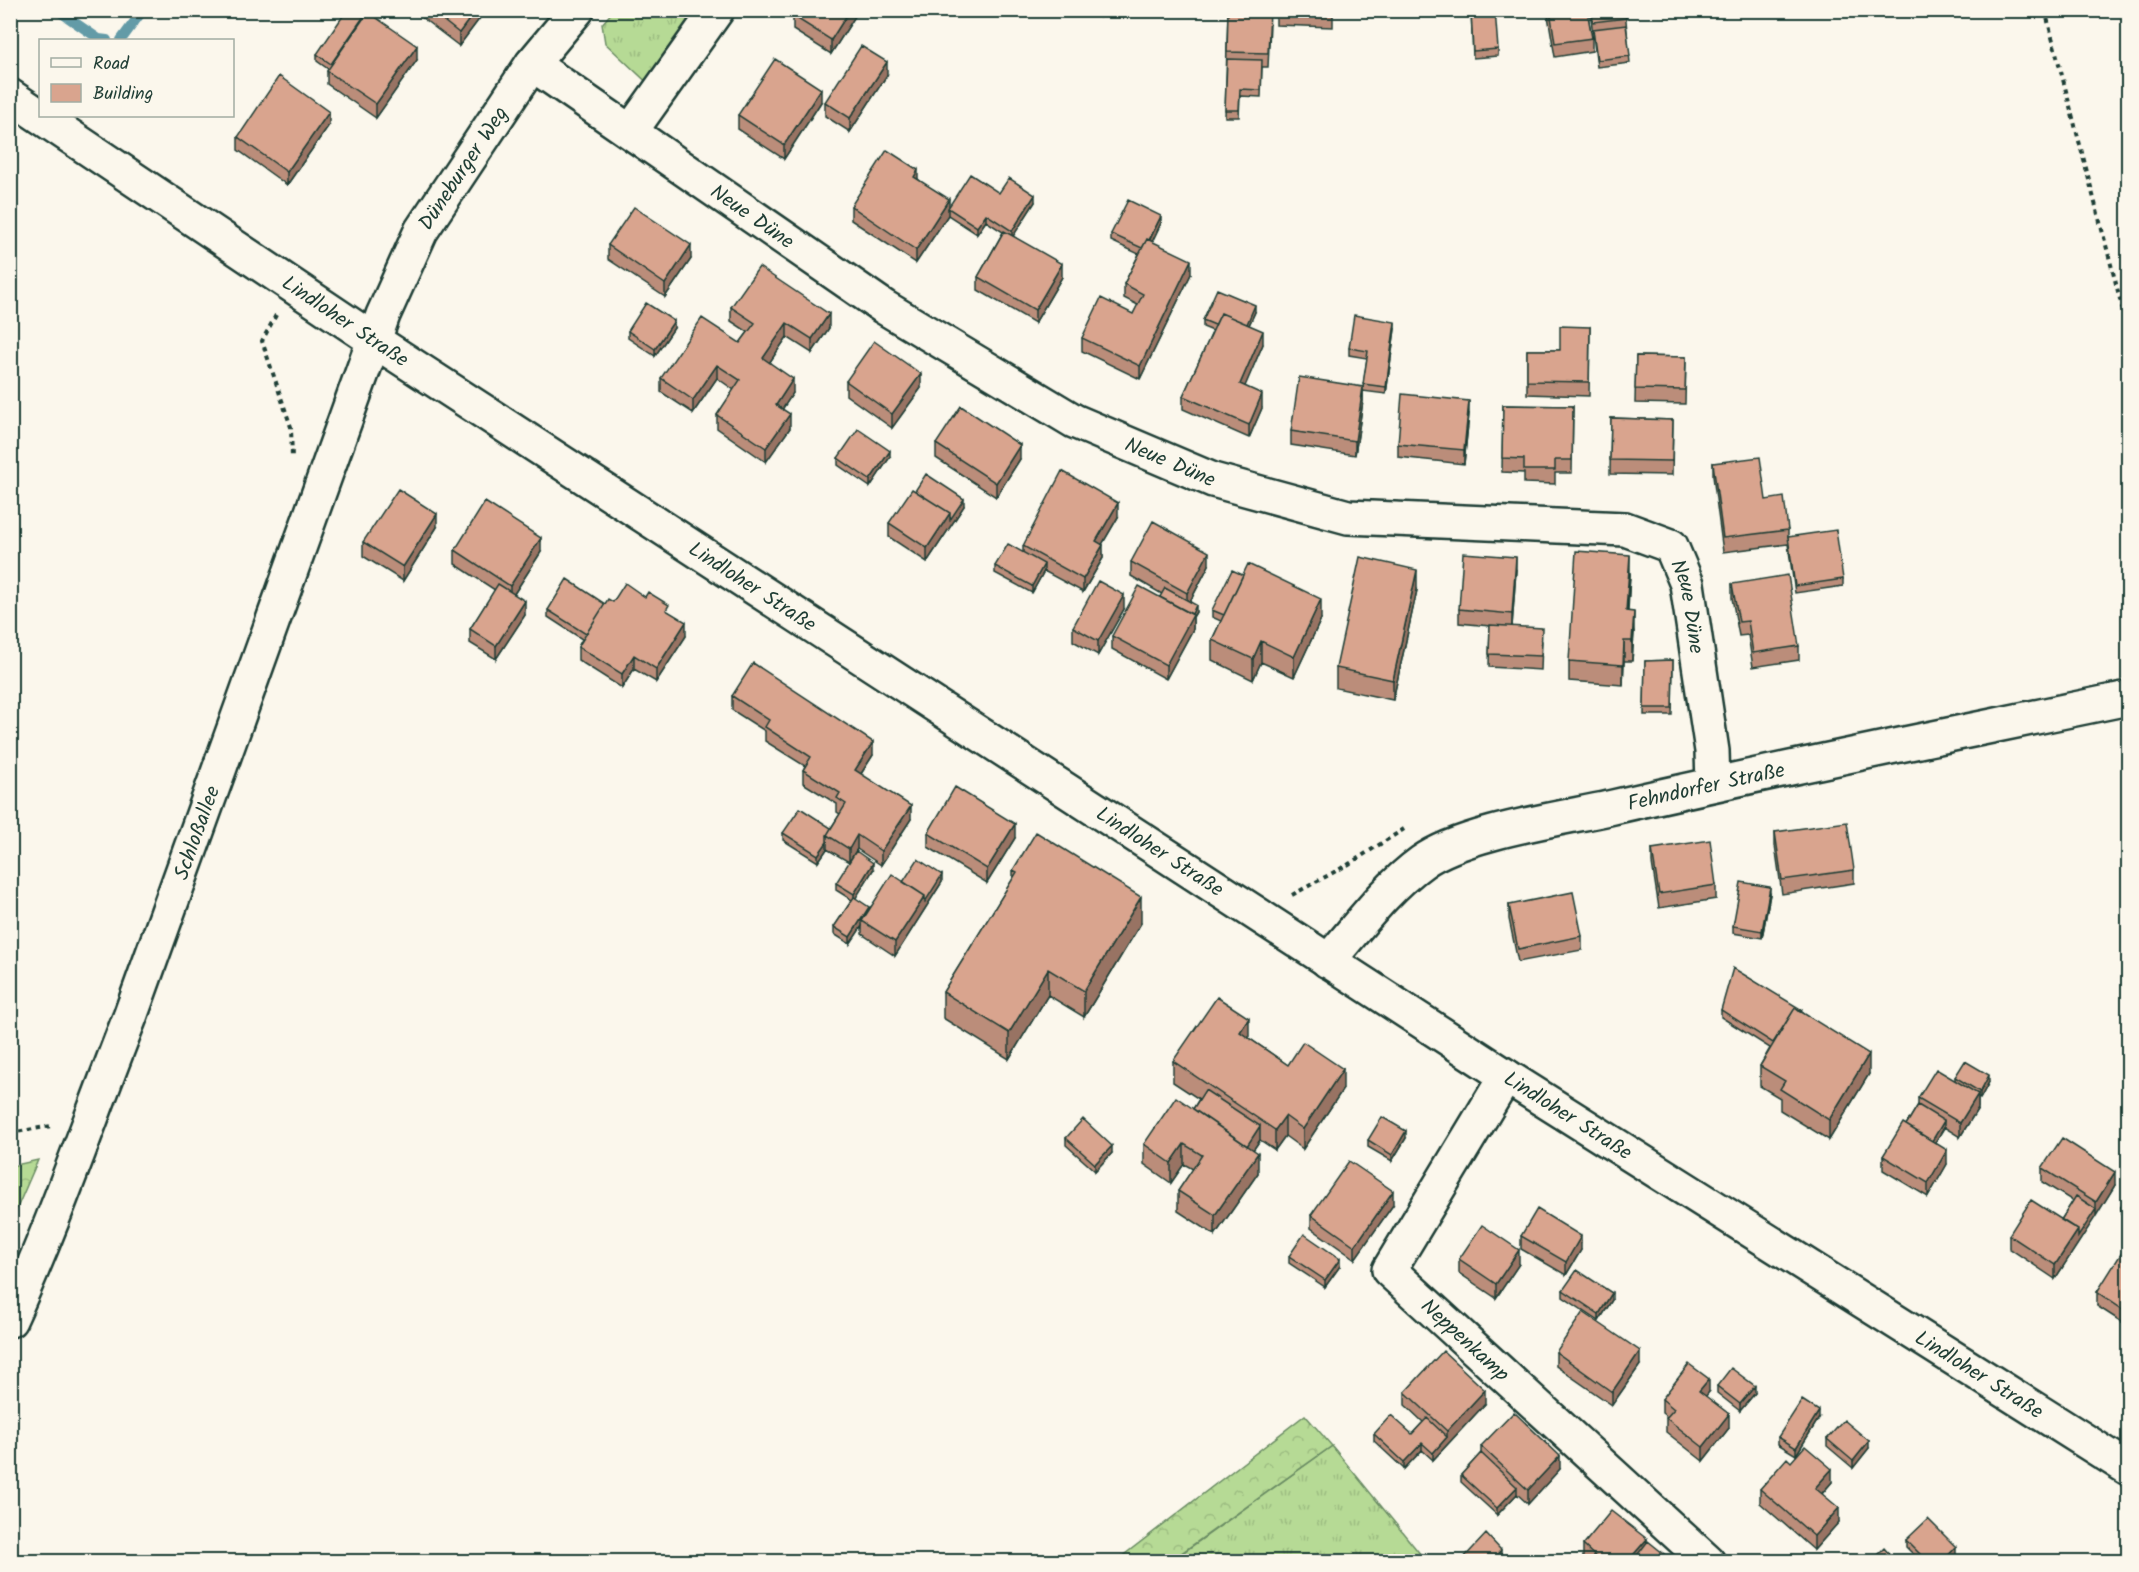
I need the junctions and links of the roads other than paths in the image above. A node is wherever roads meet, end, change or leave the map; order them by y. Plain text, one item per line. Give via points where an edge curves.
1 (577, 10) edge
2 (717, 10) edge
3 (532, 64) junction
4 (10, 96) edge
5 (39, 115) edge
6 (41, 117) edge
7 (631, 131) junction
8 (375, 341) junction
9 (2128, 698) edge
10 (1713, 784) junction
11 (1328, 961) junction
12 (1506, 1076) junction
13 (10, 1320) edge
14 (2128, 1468) edge
15 (1708, 1562) edge

1 - 3 street, Düneburger Weg
2 - 7 street
3 - 7 street, Neue Düne
3 - 8 street, Düneburger Weg via 421,231
4 - 5 street, Lindloher Straße
6 - 8 street, Lindloher Straße
7 - 10 street, Neue Düne via 884,307 954,349 1074,420 1213,480 1348,517 1625,529 1671,546 1687,584 1712,751
8 - 11 street, Lindloher Straße
8 - 13 street, Schloßallee via 134,1006 48,1236
9 - 10 street, Fehndorfer Straße
10 - 11 street, Fehndorfer Straße via 1499,832 1455,846 1422,862 1377,905
11 - 12 street, Lindloher Straße
12 - 14 street, Lindloher Straße
12 - 15 street, Neppenkamp via 1389,1270

